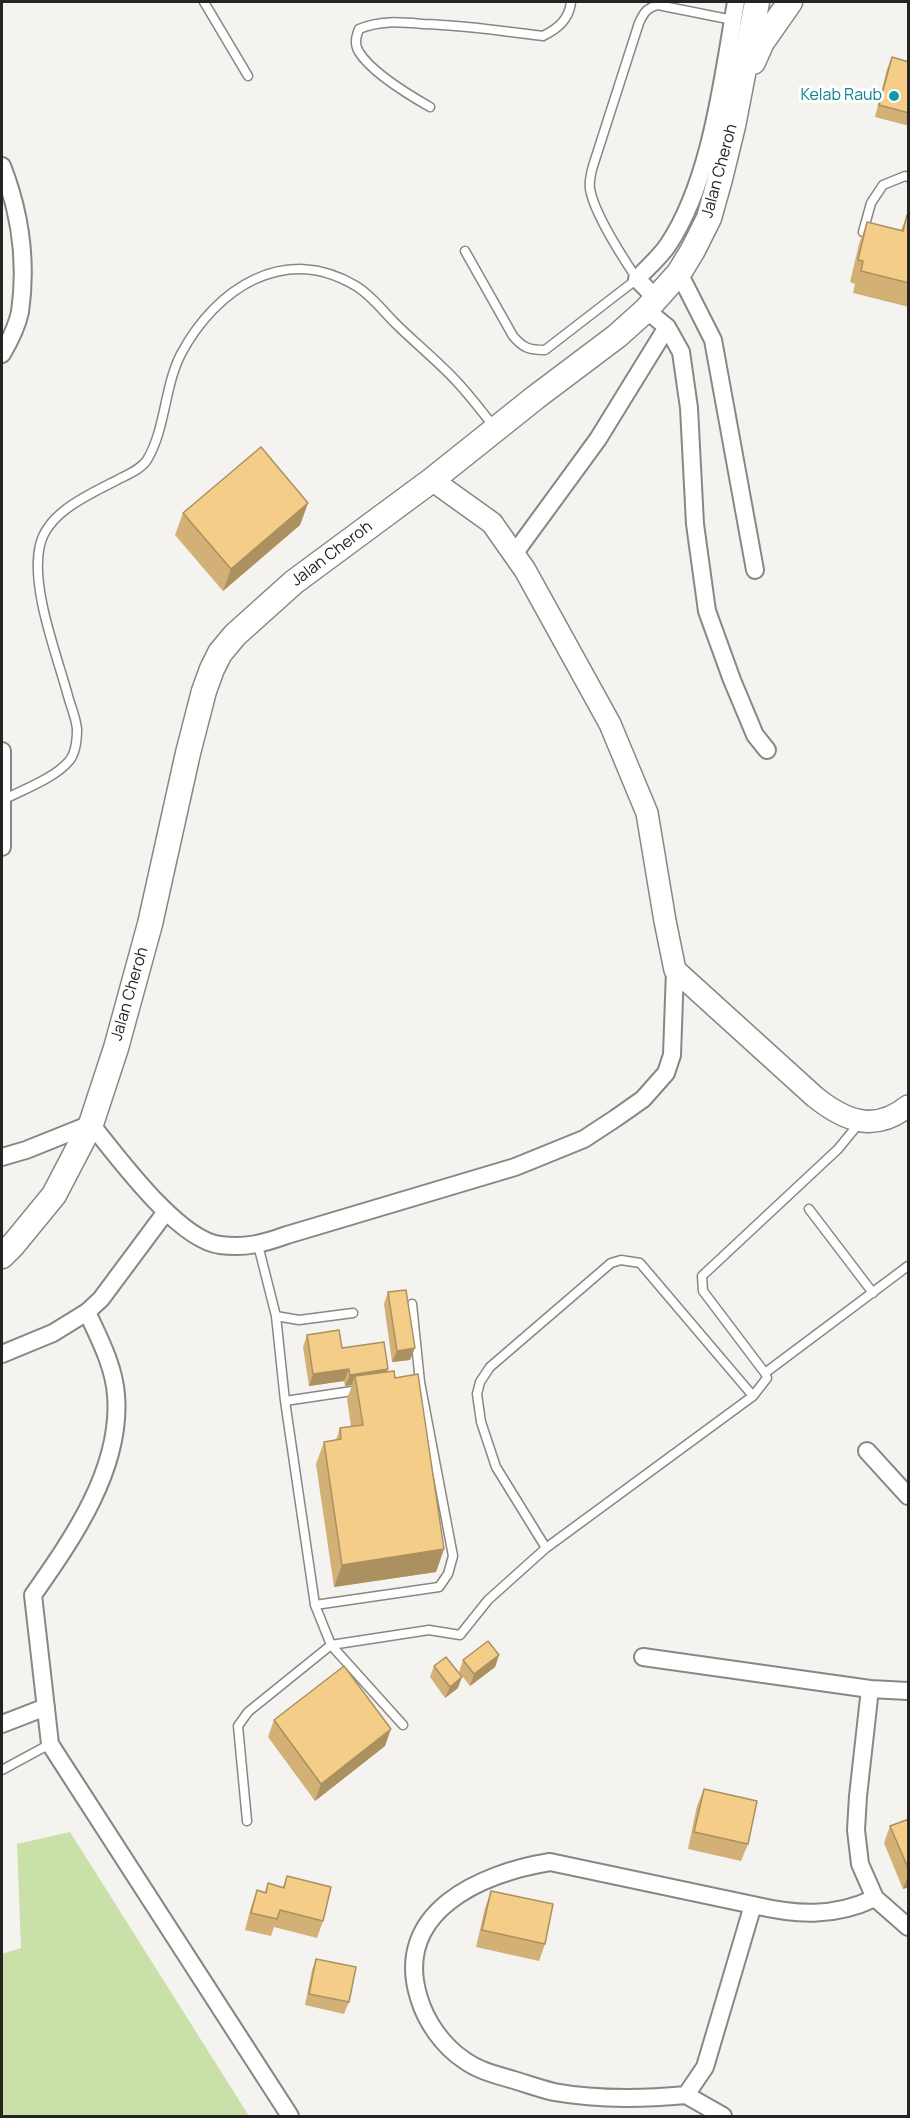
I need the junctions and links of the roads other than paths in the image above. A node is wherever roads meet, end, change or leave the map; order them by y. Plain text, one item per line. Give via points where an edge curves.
1 (204, 2) edge
2 (571, 2) edge
3 (736, 2) edge
4 (757, 2) edge
5 (790, 2) edge
6 (733, 20) junction
7 (248, 76) dead end
8 (739, 92) junction
9 (430, 107) dead end
10 (2, 166) edge
11 (909, 177) edge
12 (863, 232) edge
13 (465, 251) dead end
14 (679, 273) junction
15 (637, 279) junction
16 (651, 304) junction
17 (667, 327) junction
18 (2, 354) edge
19 (496, 430) junction
20 (432, 480) junction
21 (514, 554) junction
22 (755, 570) dead end
23 (767, 750) dead end
24 (2, 751) edge
25 (3, 800) edge
26 (2, 847) edge
27 (675, 970) junction
28 (909, 1106) edge
29 (861, 1121) junction
30 (91, 1124) junction
31 (2, 1156) edge
32 (809, 1209) dead end
33 (165, 1213) junction
34 (258, 1245) junction
35 (2, 1256) edge
36 (909, 1266) edge
37 (873, 1293) junction
38 (412, 1304) dead end
39 (87, 1312) junction
40 (353, 1313) dead end
41 (276, 1316) junction
42 (2, 1354) edge
43 (765, 1373) junction
44 (420, 1382) junction
45 (398, 1385) edge
46 (364, 1390) edge
47 (753, 1395) junction
48 (285, 1401) junction
49 (867, 1451) dead end
50 (909, 1496) edge
51 (546, 1548) junction
52 (315, 1605) junction
53 (331, 1645) junction
54 (643, 1658) dead end
55 (870, 1689) junction
56 (909, 1691) edge
57 (46, 1707) junction
58 (2, 1724) edge
59 (403, 1725) dead end
60 (50, 1744) junction
61 (2, 1770) edge
62 (247, 1821) dead end
63 (875, 1898) junction
64 (753, 1905) junction
65 (909, 1927) edge
66 (686, 2095) junction
67 (290, 2116) edge
68 (723, 2116) edge

1 - 7 lane
2 - 9 lane via 570,13 563,22 543,36 387,22 358,29 355,40 359,52 398,89
3 - 6 street
4 - 8 main road
5 - 8 main road via 762,42
6 - 15 street via 706,154 690,203 667,246
6 - 15 lane via 658,4 643,12 593,166 590,189
8 - 14 main road, Jalan Cheroh via 709,218
10 - 18 street via 22,240 19,314
11 - 12 lane via 883,185 871,203
13 - 15 lane via 513,336 530,350 545,350
14 - 16 main road, Jalan Cheroh
14 - 22 street via 713,340
15 - 16 street
16 - 17 street
16 - 19 main road, Jalan Cheroh via 617,336
17 - 21 street via 598,438
17 - 23 street via 681,352 695,524 707,611 755,735
19 - 20 main road, Jalan Cheroh
19 - 25 lane via 458,382 358,287 331,273 280,270 227,295 180,356 156,441 145,462 58,516 46,529 37,570 42,604 77,728 75,750 60,770
20 - 21 street via 492,523
20 - 30 main road, Jalan Cheroh via 294,582 220,653 204,692 150,924
21 - 27 street via 610,724 646,813
24 - 25 street
25 - 26 street
27 - 29 street via 814,1097 833,1112
27 - 34 street via 672,1055 666,1073 643,1099 584,1139 514,1167
28 - 29 street via 881,1120
29 - 43 lane via 838,1149 702,1276 703,1292
30 - 31 street
30 - 33 street
30 - 35 main road, Jalan Cheroh via 54,1195
32 - 37 lane
33 - 34 street via 206,1241 218,1245
33 - 39 street
34 - 41 lane
36 - 37 lane
37 - 43 lane
38 - 44 lane
39 - 42 street via 53,1333
39 - 57 street via 107,1355 116,1394 115,1430 105,1471 73,1536 33,1595
40 - 41 lane via 299,1320
41 - 48 lane
43 - 47 lane via 764,1384
44 - 45 lane
44 - 52 lane via 453,1556 448,1574 440,1587
46 - 48 lane
47 - 51 lane
47 - 51 lane via 640,1263 611,1263 490,1366 477,1394 481,1422 496,1467
48 - 52 lane
49 - 50 street
51 - 53 lane via 488,1600 460,1635 429,1630
52 - 53 lane
53 - 59 lane
53 - 62 lane via 248,1712 238,1726
54 - 55 street
55 - 56 street
55 - 63 street via 856,1830 860,1864
57 - 58 street
57 - 60 street
60 - 61 lane
60 - 67 street
63 - 64 street via 828,1913
63 - 65 street
64 - 66 street via 705,2067
64 - 66 street via 550,1862 486,1879 458,1893 427,1925 417,1948 414,1974 423,2012 464,2060 486,2072 553,2092 604,2098
66 - 68 street

